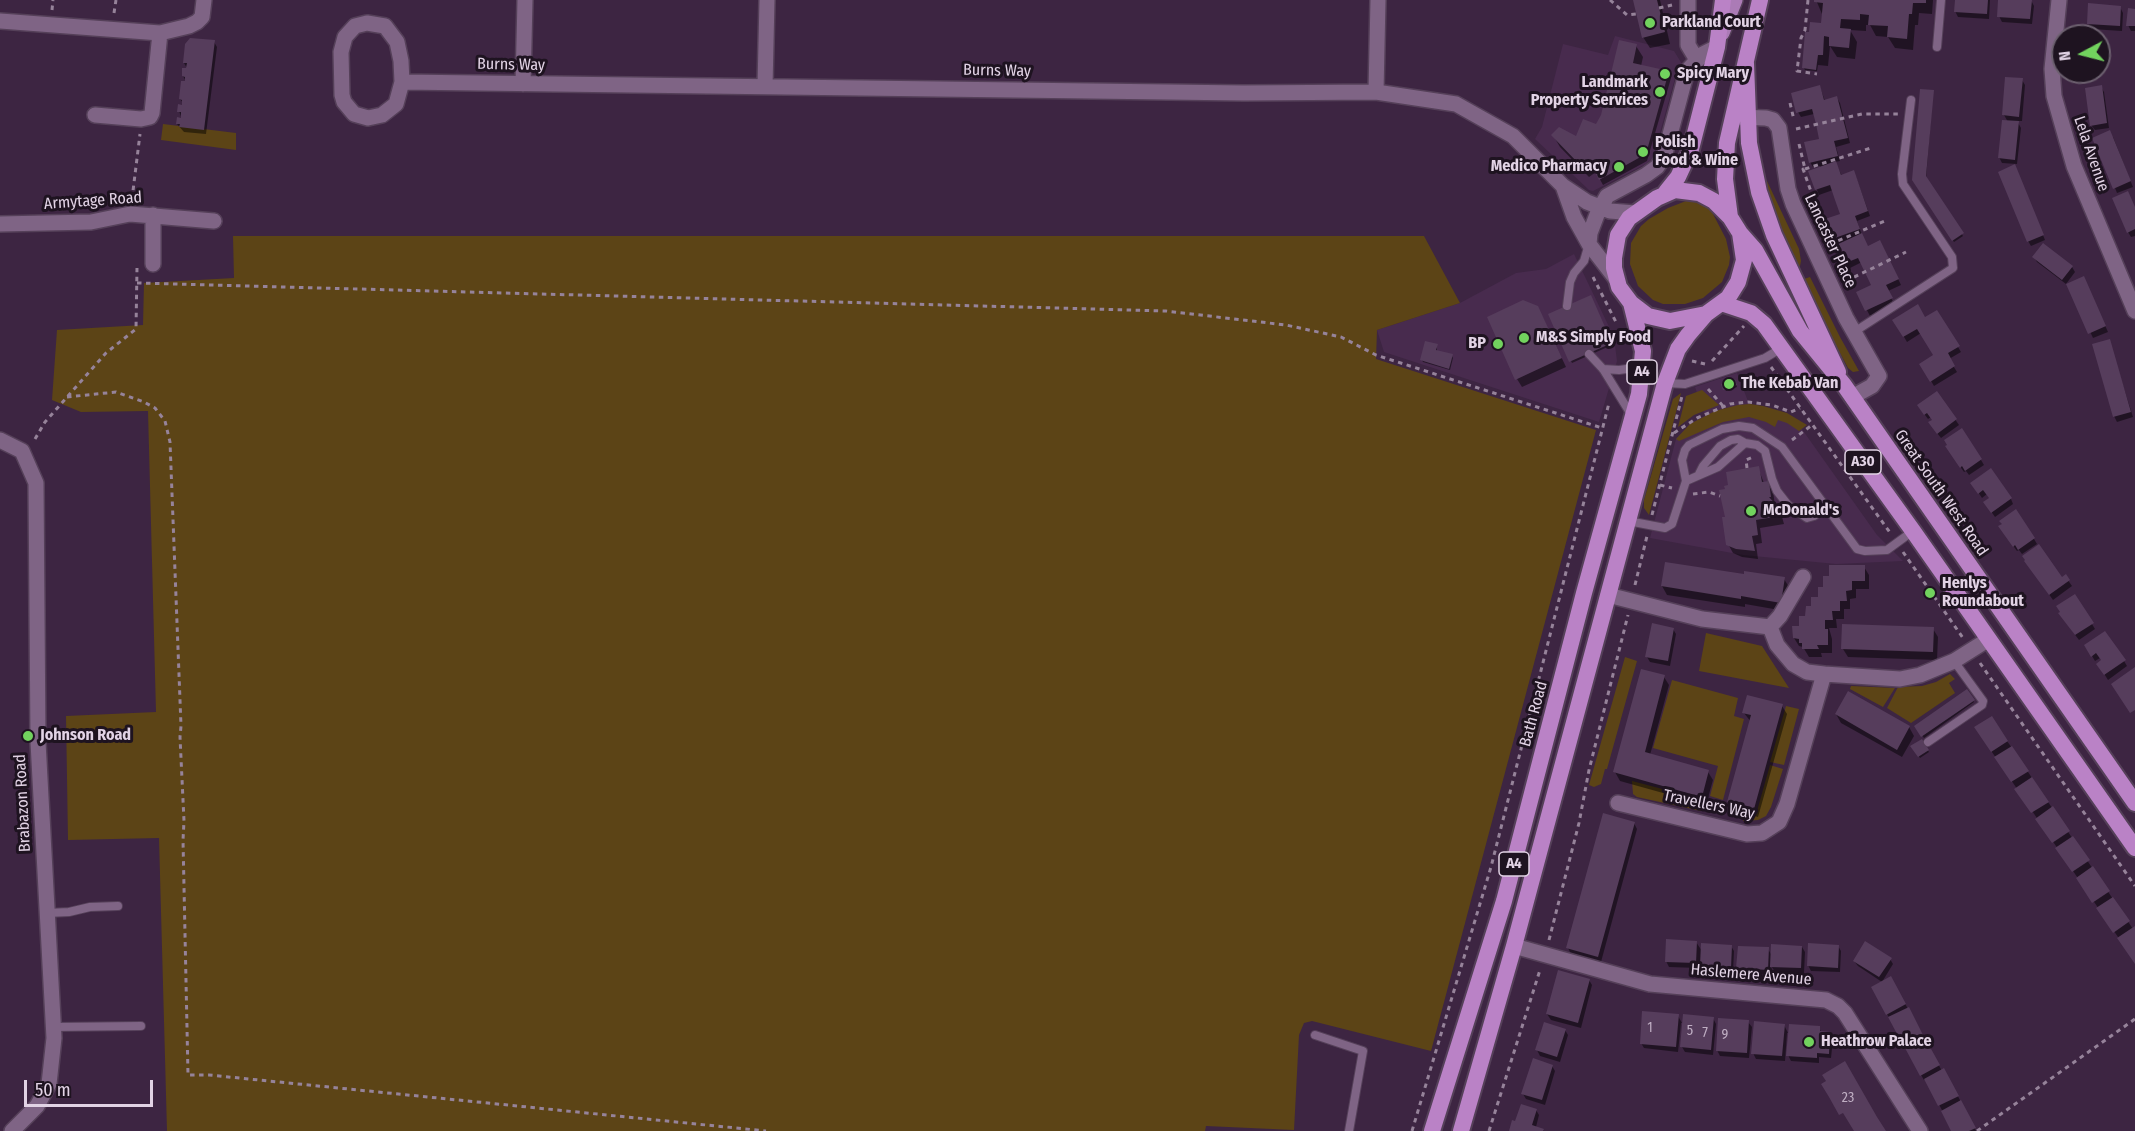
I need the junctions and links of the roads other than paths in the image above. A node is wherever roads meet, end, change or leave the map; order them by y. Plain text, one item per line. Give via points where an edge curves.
1 (204, 0) edge
2 (525, 0) edge
3 (767, 0) edge
4 (1378, 0) edge
5 (1688, 0) edge
6 (1723, 0) edge
7 (1735, 0) edge
8 (1760, 0) edge
9 (1941, 0) edge
10 (2059, 0) edge
11 (0, 21) edge
12 (160, 33) junction
13 (1717, 47) junction
14 (1937, 47) dead end
15 (1697, 60) junction
16 (402, 82) junction
17 (523, 84) junction
18 (765, 86) junction
19 (1376, 92) junction
20 (1911, 100) dead end
21 (94, 115) dead end
22 (1740, 117) junction
23 (1563, 186) junction
24 (1666, 192) junction
25 (1604, 202) junction
26 (1635, 213) junction
27 (153, 215) junction
28 (1731, 218) junction
29 (214, 221) dead end
30 (0, 224) edge
31 (1740, 232) junction
32 (1589, 244) junction
33 (153, 264) dead end
34 (1616, 279) junction
35 (1631, 303) junction
36 (1721, 303) junction
37 (1567, 306) dead end
38 (2135, 311) edge
39 (1706, 314) junction
40 (1854, 332) junction
41 (1780, 348) junction
42 (1589, 354) dead end
43 (1643, 367) junction
44 (1603, 369) junction
45 (1665, 383) junction
46 (1848, 391) junction
47 (1633, 417) junction
48 (0, 440) edge
49 (1745, 443) junction
50 (1699, 474) junction
51 (1686, 481) junction
52 (1826, 507) junction
53 (1627, 520) junction
54 (1913, 531) junction
55 (1803, 577) dead end
56 (1608, 596) junction
57 (1770, 627) junction
58 (1989, 639) junction
59 (1954, 661) junction
60 (1824, 674) junction
61 (1928, 742) dead end
62 (2135, 802) edge
63 (1618, 803) dead end
64 (2135, 848) edge
65 (118, 906) dead end
66 (46, 913) junction
67 (1514, 946) junction
68 (141, 1026) dead end
69 (53, 1027) junction
70 (1315, 1035) dead end
71 (12, 1131) edge
72 (1349, 1131) edge
73 (1432, 1131) edge
74 (1461, 1131) edge
75 (1920, 1131) edge

1 - 12 street via 198,22
2 - 17 street
3 - 18 street
4 - 19 street
5 - 15 street via 1688,45
6 - 13 highway
7 - 13 main road
8 - 22 highway via 1746,63
9 - 14 lane
10 - 38 street, Lela Avenue via 2052,83 2059,115 2074,166
11 - 12 street
12 - 21 street via 150,117 141,120
13 - 15 street
13 - 24 highway via 1691,149
15 - 25 street via 1683,79 1664,158 1657,167
16 - 16 street via 396,104 382,115 368,118 350,111 342,95 341,52 345,37 355,26 367,23 385,27 397,42
16 - 17 street, Burns Way
17 - 18 street, Burns Way
18 - 19 street, Burns Way
19 - 23 street, Burns Way via 1456,104 1513,136
20 - 40 lane via 1903,184 1952,257 1953,268
22 - 28 highway via 1724,161
22 - 40 street, Lancaster Place via 1773,120 1779,128 1792,204
22 - 46 highway via 1774,235
23 - 25 street, Burns Way via 1587,202
23 - 32 street, Burns Way
24 - 26 highway
24 - 28 highway via 1699,193
25 - 26 street, Burns Way via 1610,211
25 - 32 street via 1590,232
26 - 34 highway via 1623,225 1615,245
27 - 29 street, Armytage Road
27 - 30 street, Armytage Road via 130,214 91,222
27 - 33 street, Armytage Road
28 - 31 highway
31 - 36 highway via 1744,249 1741,273 1734,290
31 - 46 highway, Great South West Road / A30 via 1755,250 1800,331
32 - 34 street, Burns Way
32 - 37 lane via 1584,261 1570,282
34 - 35 highway
35 - 39 highway via 1648,316 1662,320 1682,321
35 - 43 highway, Bath Road / A4 via 1639,328
36 - 39 highway
36 - 41 highway, A30 via 1751,313
39 - 45 highway, A4 via 1678,350
40 - 46 street, Lancaster Place via 1879,377 1872,386
41 - 45 lane via 1766,358 1704,378 1680,385
41 - 54 highway, A30
42 - 44 lane
43 - 44 lane
43 - 47 highway, Bath Road / A4
44 - 47 lane
45 - 53 highway, A4
46 - 62 highway, Great South West Road / A30
47 - 73 highway, Bath Road / A4 via 1504,901
48 - 66 street, Brabazon Road via 22,451 36,483 38,742
49 - 50 lane via 1718,467
49 - 50 lane via 1738,439 1720,446
49 - 52 lane via 1765,451 1777,491 1788,505 1807,518
50 - 51 lane
51 - 52 lane via 1682,460 1687,447 1722,429 1746,426 1782,447
51 - 53 lane via 1672,524 1665,528
52 - 54 lane via 1860,550 1887,550
53 - 56 highway, A4
54 - 58 highway, A30
55 - 57 street
56 - 57 street via 1701,619
56 - 67 highway, A4
57 - 60 street via 1777,645 1793,664 1807,672
58 - 59 street
58 - 64 highway, A30
59 - 60 street via 1900,679
59 - 61 lane via 1982,705
60 - 63 street, Travellers Way via 1783,813 1768,830 1746,834
65 - 66 lane
66 - 69 street, Brabazon Road
67 - 74 highway, A4
67 - 75 street, Haslemere Avenue via 1650,984 1826,1000 1845,1012
68 - 69 lane
69 - 71 street, Brabazon Road via 49,1084 37,1106
70 - 72 lane via 1363,1051

